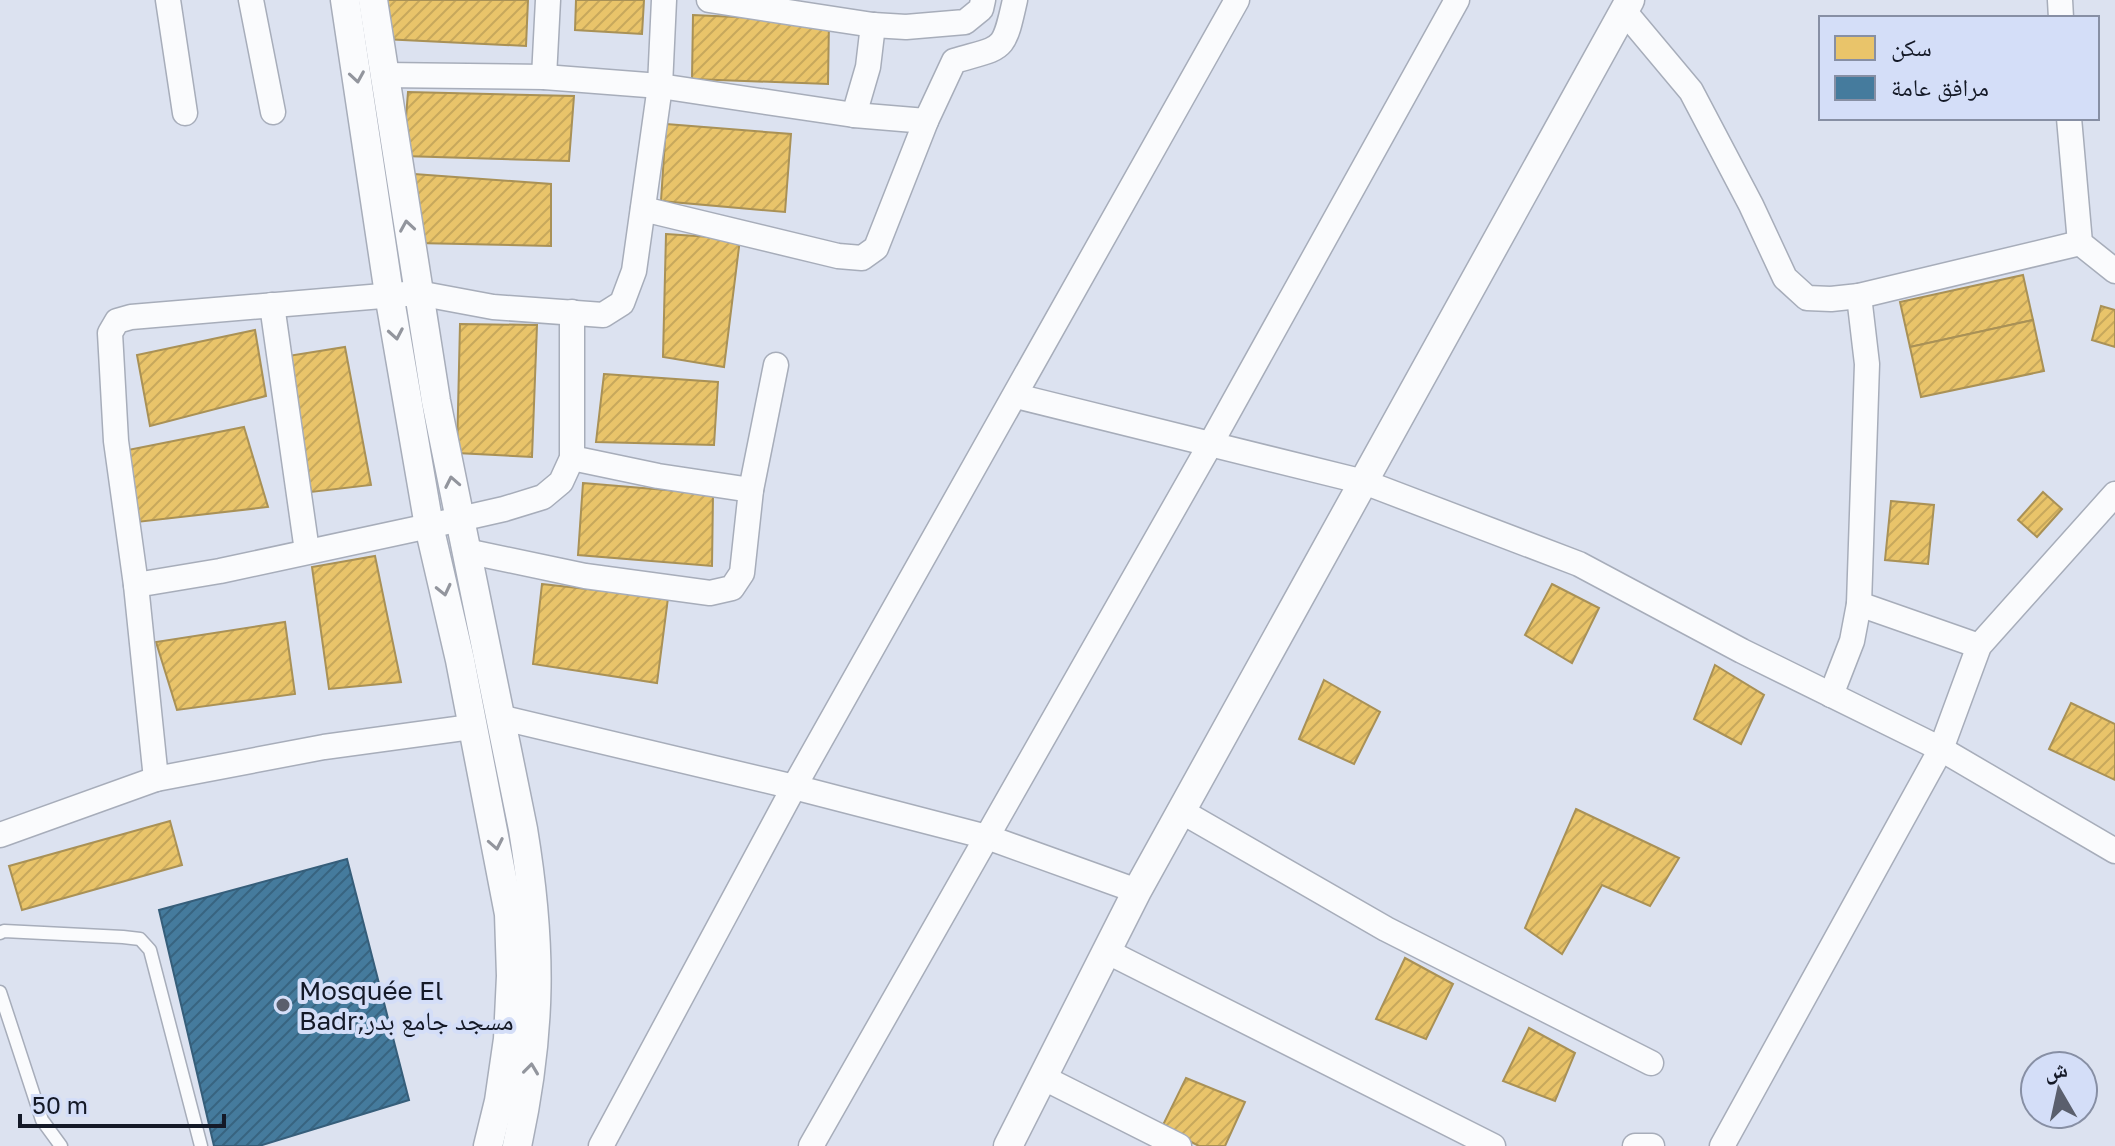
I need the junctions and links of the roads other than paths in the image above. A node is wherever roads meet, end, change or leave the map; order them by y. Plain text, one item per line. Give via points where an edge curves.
1 (168, 0) edge
2 (251, 0) edge
3 (345, 0) edge
4 (373, 0) edge
5 (548, 0) edge
6 (664, 0) edge
7 (709, 0) edge
8 (983, 0) edge
9 (1015, 0) edge
10 (1237, 0) edge
11 (1457, 0) edge
12 (1627, 5) edge
13 (873, 25) junction
14 (383, 75) junction
15 (544, 77) junction
16 (660, 86) junction
17 (273, 112) dead end
18 (185, 113) dead end
19 (854, 115) junction
20 (2069, 120) edge
21 (926, 121) junction
22 (643, 209) junction
23 (2080, 243) junction
24 (2115, 271) edge
25 (418, 293) junction
26 (389, 294) junction
27 (1859, 296) junction
28 (272, 305) junction
29 (572, 312) junction
30 (776, 365) dead end
31 (1016, 396) junction
32 (1211, 443) junction
33 (572, 458) junction
34 (1364, 482) junction
35 (751, 490) junction
36 (2115, 494) edge
37 (460, 517) junction
38 (429, 526) junction
39 (307, 551) junction
40 (466, 551) junction
41 (136, 585) junction
42 (1859, 604) junction
43 (1979, 646) junction
44 (473, 657) junction
45 (1831, 695) junction
46 (499, 717) junction
47 (471, 727) junction
48 (1941, 749) junction
49 (156, 779) junction
50 (794, 787) junction
51 (1181, 811) junction
52 (0, 835) edge
53 (987, 837) junction
54 (2115, 851) edge
55 (1137, 891) junction
56 (0, 933) edge
57 (1106, 951) junction
58 (0, 992) edge
59 (1651, 1063) dead end
60 (1042, 1077) junction
61 (1482, 1144) edge
62 (61, 1146) edge
63 (201, 1146) edge
64 (488, 1146) edge
65 (517, 1146) edge
66 (601, 1146) edge
67 (811, 1146) edge
68 (1008, 1146) edge
69 (1179, 1146) edge
70 (1635, 1146) edge
71 (1652, 1146) edge
72 (1722, 1146) edge

1 - 18 street
2 - 17 street
3 -> 26 street
4 - 14 street
5 - 15 street
6 - 16 street
7 - 13 street
8 - 13 street via 981,9 965,22
9 - 21 street via 1001,44 990,53 954,61
10 - 31 street
11 - 32 street
12 - 27 street via 1691,91 1785,278 1807,298
12 - 34 street
13 - 19 street
14 - 15 street
25 -> 14 street
15 - 16 street
16 - 19 street
16 - 22 street
19 - 21 street
20 - 23 street
21 - 22 street via 876,248 862,258
22 - 29 street via 634,271 622,303 603,315
23 - 24 street
23 - 27 street
25 - 26 street
25 - 29 street via 493,307
37 -> 25 street
26 - 28 street
26 -> 38 street
27 - 42 street via 1867,364
28 - 39 street
28 - 41 street via 131,317 117,321 110,333 116,441
29 - 33 street
30 - 35 street
31 - 32 street
31 - 50 street
32 - 34 street
32 - 53 street
33 - 35 street
33 - 37 street via 561,482 543,497
34 - 45 street via 1579,564
34 - 51 street
35 - 40 street via 742,573 732,588 710,593 585,576
36 - 43 street
37 - 38 street
37 - 40 street
38 - 39 street
38 -> 44 street
39 - 41 street
40 - 44 street
41 - 49 street
42 - 43 street
42 - 45 street via 1852,641
43 - 48 street
44 - 46 street
44 - 47 street
45 - 48 street
46 - 50 street
65 -> 46 street via 536,1028 538,961 534,895
47 - 49 street via 324,747
47 -> 64 street via 509,914 508,1039
48 - 54 street
48 - 72 street
49 - 52 street
50 - 53 street
50 - 66 street
51 - 55 street
51 - 59 street via 1386,929
53 - 55 street
53 - 67 street
55 - 57 street
56 - 63 lane via 140,939 150,950
57 - 60 street
57 - 61 street
58 - 62 lane via 42,1120
60 - 68 street
60 - 69 street
70 - 71 street

